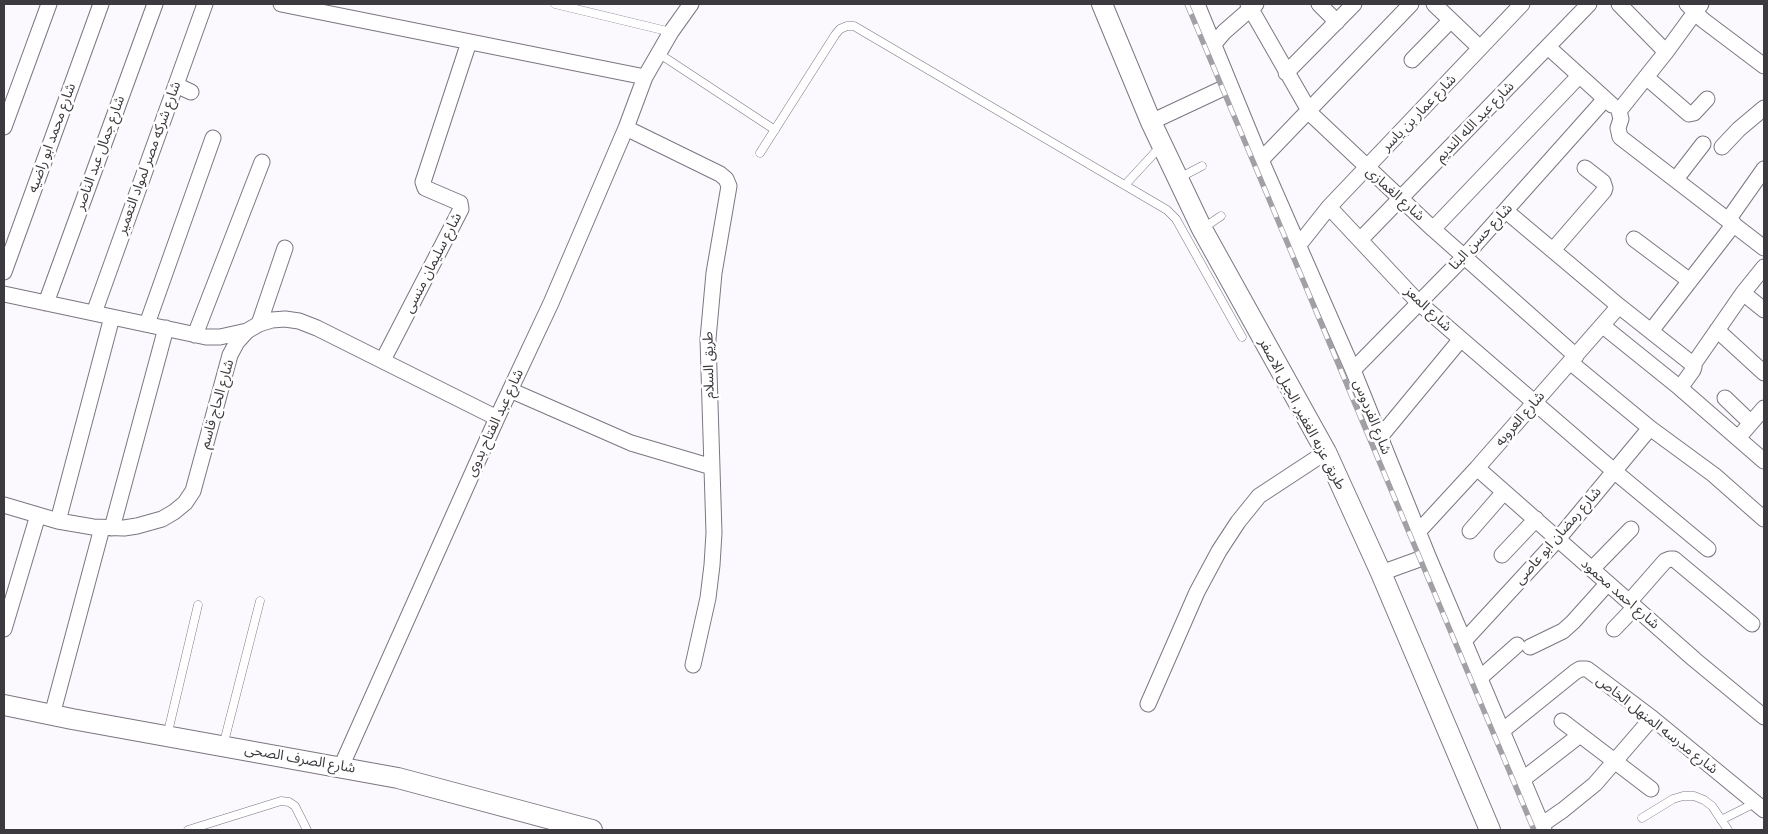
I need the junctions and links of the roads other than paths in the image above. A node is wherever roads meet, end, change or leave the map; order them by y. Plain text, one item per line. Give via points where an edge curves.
1 (49, 4) edge
2 (101, 4) edge
3 (155, 4) edge
4 (205, 4) edge
5 (281, 4) edge
6 (555, 4) edge
7 (691, 4) edge
8 (1102, 4) edge
9 (1197, 4) edge
10 (1319, 4) edge
11 (1354, 4) edge
12 (1411, 4) edge
13 (1434, 4) edge
14 (1522, 4) edge
15 (1589, 4) edge
16 (1619, 4) edge
17 (1252, 5) edge
18 (1695, 7) edge
19 (1451, 20) junction
20 (1337, 22) junction
21 (671, 32) junction
22 (469, 42) junction
23 (1214, 44) junction
24 (1548, 47) junction
25 (1480, 48) junction
26 (658, 52) junction
27 (1666, 52) junction
28 (1412, 60) dead end
29 (1764, 66) edge
30 (1286, 73) junction
31 (1579, 76) junction
32 (644, 77) junction
33 (1646, 77) junction
34 (176, 85) junction
35 (1230, 85) junction
36 (191, 92) dead end
37 (1707, 98) dead end
38 (1605, 99) junction
39 (1764, 108) edge
40 (1308, 111) junction
41 (1619, 111) junction
42 (1151, 122) junction
43 (4, 127) edge
44 (626, 128) junction
45 (775, 130) junction
46 (213, 138) dead end
47 (1703, 144) dead end
48 (1161, 145) junction
49 (1722, 147) dead end
50 (760, 153) dead end
51 (1260, 160) junction
52 (262, 162) dead end
53 (1202, 166) dead end
54 (1366, 168) junction
55 (1585, 168) dead end
56 (1764, 169) edge
57 (1178, 179) junction
58 (1676, 179) junction
59 (1125, 185) junction
60 (1400, 199) junction
61 (1329, 207) junction
62 (1506, 211) junction
63 (1221, 216) dead end
64 (1731, 222) junction
65 (1202, 229) junction
66 (1433, 229) junction
67 (1634, 239) dead end
68 (1360, 240) junction
69 (1298, 246) junction
70 (285, 248) dead end
71 (1764, 248) edge
72 (1554, 250) junction
73 (1464, 256) junction
74 (1764, 267) edge
75 (4, 272) edge
76 (1690, 281) junction
77 (1743, 293) junction
78 (4, 294) edge
79 (1418, 302) junction
80 (46, 303) junction
81 (1619, 306) junction
82 (1764, 310) edge
83 (94, 313) junction
84 (112, 317) junction
85 (147, 324) junction
86 (1603, 326) junction
87 (253, 327) junction
88 (166, 328) junction
89 (1717, 330) junction
90 (1651, 331) junction
91 (195, 335) junction
92 (1242, 337) dead end
93 (1461, 339) junction
94 (1573, 359) junction
95 (383, 360) junction
96 (1693, 365) junction
97 (1353, 370) junction
98 (1764, 373) edge
99 (1680, 388) junction
100 (510, 390) junction
101 (1725, 398) dead end
102 (1535, 402) junction
103 (1764, 408) edge
104 (497, 418) junction
105 (1751, 423) junction
106 (1650, 428) junction
107 (1380, 437) junction
108 (1738, 438) junction
109 (1326, 452) junction
110 (1764, 461) edge
111 (712, 467) junction
112 (1477, 468) junction
113 (1614, 471) junction
114 (1504, 492) junction
115 (4, 505) edge
116 (38, 515) junction
117 (1536, 519) junction
118 (1764, 519) edge
119 (58, 521) junction
120 (107, 528) junction
121 (1631, 529) dead end
122 (1470, 531) dead end
123 (1418, 532) junction
124 (1558, 539) junction
125 (1708, 549) dead end
126 (1502, 555) dead end
127 (1428, 556) junction
128 (1592, 569) junction
129 (1381, 573) junction
130 (1608, 583) junction
131 (260, 600) dead end
132 (198, 604) dead end
133 (1632, 604) junction
134 (1752, 624) dead end
135 (4, 629) edge
136 (1614, 629) dead end
137 (1464, 641) junction
138 (693, 664) dead end
139 (1480, 678) junction
140 (1148, 704) dead end
141 (4, 705) edge
142 (52, 715) junction
143 (1764, 717) edge
144 (1652, 718) junction
145 (1562, 721) dead end
146 (1502, 731) junction
147 (1580, 735) junction
148 (167, 736) junction
149 (223, 746) junction
150 (1614, 761) junction
151 (341, 767) junction
152 (1522, 780) junction
153 (1651, 789) dead end
154 (1760, 807) edge
155 (1642, 818) dead end
156 (1721, 820) junction
157 (1543, 826) edge
158 (188, 830) edge
159 (307, 830) edge
160 (592, 830) edge
161 (1490, 830) edge
162 (1728, 830) edge

1 - 43 street
2 - 75 street, شارع محمد ابو راضيه
3 - 80 street, شارع جمال عبد الناصر
4 - 34 street, شارع شركه مصر لمواد التعمير
5 - 22 street
6 - 21 lane
7 - 21 street, شارع عبد الفتاح بدوى
8 - 42 street, طريق عزبه الغفير, الجبل الاصفر
9 - 23 street, شارع الفردوس
10 - 20 street
11 - 20 street
12 - 40 street
13 - 19 street
14 - 25 street, شارع عمار بن ياسر
15 - 24 street, شارع عبد الله النديم
16 - 27 street
17 - 23 street
17 - 30 street, شارع الغمازى
18 - 27 street
18 - 29 street
19 - 25 street
19 - 28 street
20 - 30 street
21 - 26 street, شارع عبد الفتاح بدوى
22 - 32 street
22 - 95 street, شارع سليمان منسى via 423,182 425,188 460,203 461,209
23 - 35 street, شارع الفردوس
24 - 31 street
24 - 60 street, شارع عبد الله النديم
25 - 54 street, شارع عمار بن ياسر
26 - 32 street, شارع عبد الفتاح بدوى
26 - 45 lane
27 - 33 street
30 - 40 street, شارع الغمازى
31 - 38 street
31 - 66 street
32 - 44 street, شارع عبد الفتاح بدوى
33 - 37 street via 1689,114 1694,113
33 - 41 street
34 - 36 street
34 - 83 street, شارع شركه مصر لمواد التعمير
35 - 42 street
35 - 51 street, شارع الفردوس
38 - 41 street
38 - 62 street, شارع حسن البنا
39 - 49 street
40 - 51 street
40 - 54 street, شارع الغمازى
41 - 58 street via 1620,137
42 - 48 street, طريق عزبه الغفير, الجبل الاصفر
44 - 100 street, شارع عبد الفتاح بدوى
44 - 111 street, طريق السلام via 720,174 730,186 714,273 708,339
45 - 50 lane
45 - 59 lane via 834,35 840,29 854,26
46 - 85 street
47 - 58 street
48 - 57 street, طريق عزبه الغفير, الجبل الاصفر
48 - 59 lane
51 - 69 street, شارع الفردوس
52 - 91 street
53 - 57 lane
54 - 60 street, شارع الغمازى
54 - 61 street, شارع عمار بن ياسر
55 - 72 street via 1603,182 1604,191
56 - 64 street
57 - 65 street, طريق عزبه الغفير, الجبل الاصفر
58 - 64 street
59 - 92 lane via 1162,206 1176,219
60 - 66 street, شارع الغمازى
60 - 68 street, شارع عبد الله النديم
61 - 68 street, شارع المعز
61 - 69 street, شارع عمار بن ياسر
62 - 72 street
62 - 73 street, شارع حسن البنا
63 - 65 lane
64 - 71 street
64 - 76 street
65 - 109 street, طريق عزبه الغفير, الجبل الاصفر
66 - 73 street, شارع الغمازى
67 - 76 street
68 - 79 street, شارع المعز
69 - 97 street, شارع الفردوس
70 - 87 street, شارع الحاج قاسم
72 - 81 street
73 - 79 street, شارع حسن البنا
73 - 94 street, شارع الغمازى
74 - 77 street
76 - 90 street
77 - 82 street
77 - 89 street
78 - 80 street
79 - 93 street, شارع المعز
79 - 97 street, شارع حسن البنا
80 - 83 street
81 - 86 street, شارع العروبه
81 - 90 street
83 - 84 street
84 - 85 street
84 - 119 street
85 - 88 street
86 - 94 street, شارع العروبه
86 - 99 street
87 - 91 street via 220,337
87 - 95 street via 272,320 299,321
87 - 120 street, شارع الحاج قاسم via 237,342 230,355 193,491 185,503 162,519 136,526
88 - 91 street
88 - 120 street
89 - 96 street
89 - 98 street
90 - 96 street
93 - 102 street, شارع المعز
93 - 107 street
94 - 102 street, شارع العروبه
94 - 106 street, شارع الغمازى
95 - 104 street
96 - 99 street
97 - 107 street, شارع الفردوس
99 - 108 street
100 - 104 street, شارع عبد الفتاح بدوى
100 - 111 street via 624,440
101 - 105 street
102 - 112 street, شارع العروبه
102 - 113 street, شارع المعز
103 - 105 street
104 - 151 street, شارع عبد الفتاح بدوى
105 - 108 street
106 - 113 street, شارع رمضان ابو عاصى
106 - 118 street, شارع الغمازى via 1714,475
107 - 123 street, شارع الفردوس
108 - 110 street
109 - 129 street, طريق عزبه الغفير, الجبل الاصفر
109 - 140 street via 1260,496 1238,522 1197,592
111 - 138 street, طريق السلام via 712,566
112 - 114 street, شارع احمد محمود
112 - 123 street, شارع العروبه
113 - 124 street, شارع رمضان ابو عاصى
113 - 125 street, شارع المعز
114 - 117 street, شارع احمد محمود
114 - 122 street
115 - 116 street, شارع الحاج قاسم
116 - 119 street, شارع الحاج قاسم
116 - 135 street
117 - 124 street, شارع احمد محمود
117 - 126 street
119 - 120 street, شارع الحاج قاسم
120 - 142 street
121 - 128 street
123 - 127 street, شارع الفردوس
124 - 128 street, شارع احمد محمود
124 - 137 street, شارع رمضان ابو عاصى
127 - 129 street
127 - 137 street, شارع الفردوس
128 - 130 street, شارع احمد محمود
129 - 161 street, طريق عزبه الغفير, الجبل الاصفر
130 - 133 street, شارع احمد محمود
130 - 139 street via 1563,630 1524,646
131 - 149 lane
132 - 148 lane
133 - 134 street via 1665,561 1674,559
133 - 136 street
133 - 143 street, شارع احمد محمود
137 - 139 street, شارع الفردوس
139 - 146 street, شارع الفردوس
141 - 142 street, شارع الصرف الصحى
142 - 148 street, شارع الصرف الصحى
144 - 146 street, شارع مدرسه المنهل الخاص via 1587,669 1580,668
144 - 150 street
144 - 154 street, شارع مدرسه المنهل الخاص
145 - 147 street
146 - 152 street, شارع الفردوس
147 - 150 street
147 - 152 street
148 - 149 street, شارع الصرف الصحى
149 - 151 street, شارع الصرف الصحى
150 - 153 street
150 - 157 street via 1579,799
151 - 160 street, شارع الصرف الصحى via 398,778
152 - 157 street, شارع الفردوس
154 - 156 lane
155 - 156 lane via 1673,799 1694,796 1712,806
156 - 162 lane
158 - 159 lane via 281,801 295,806

